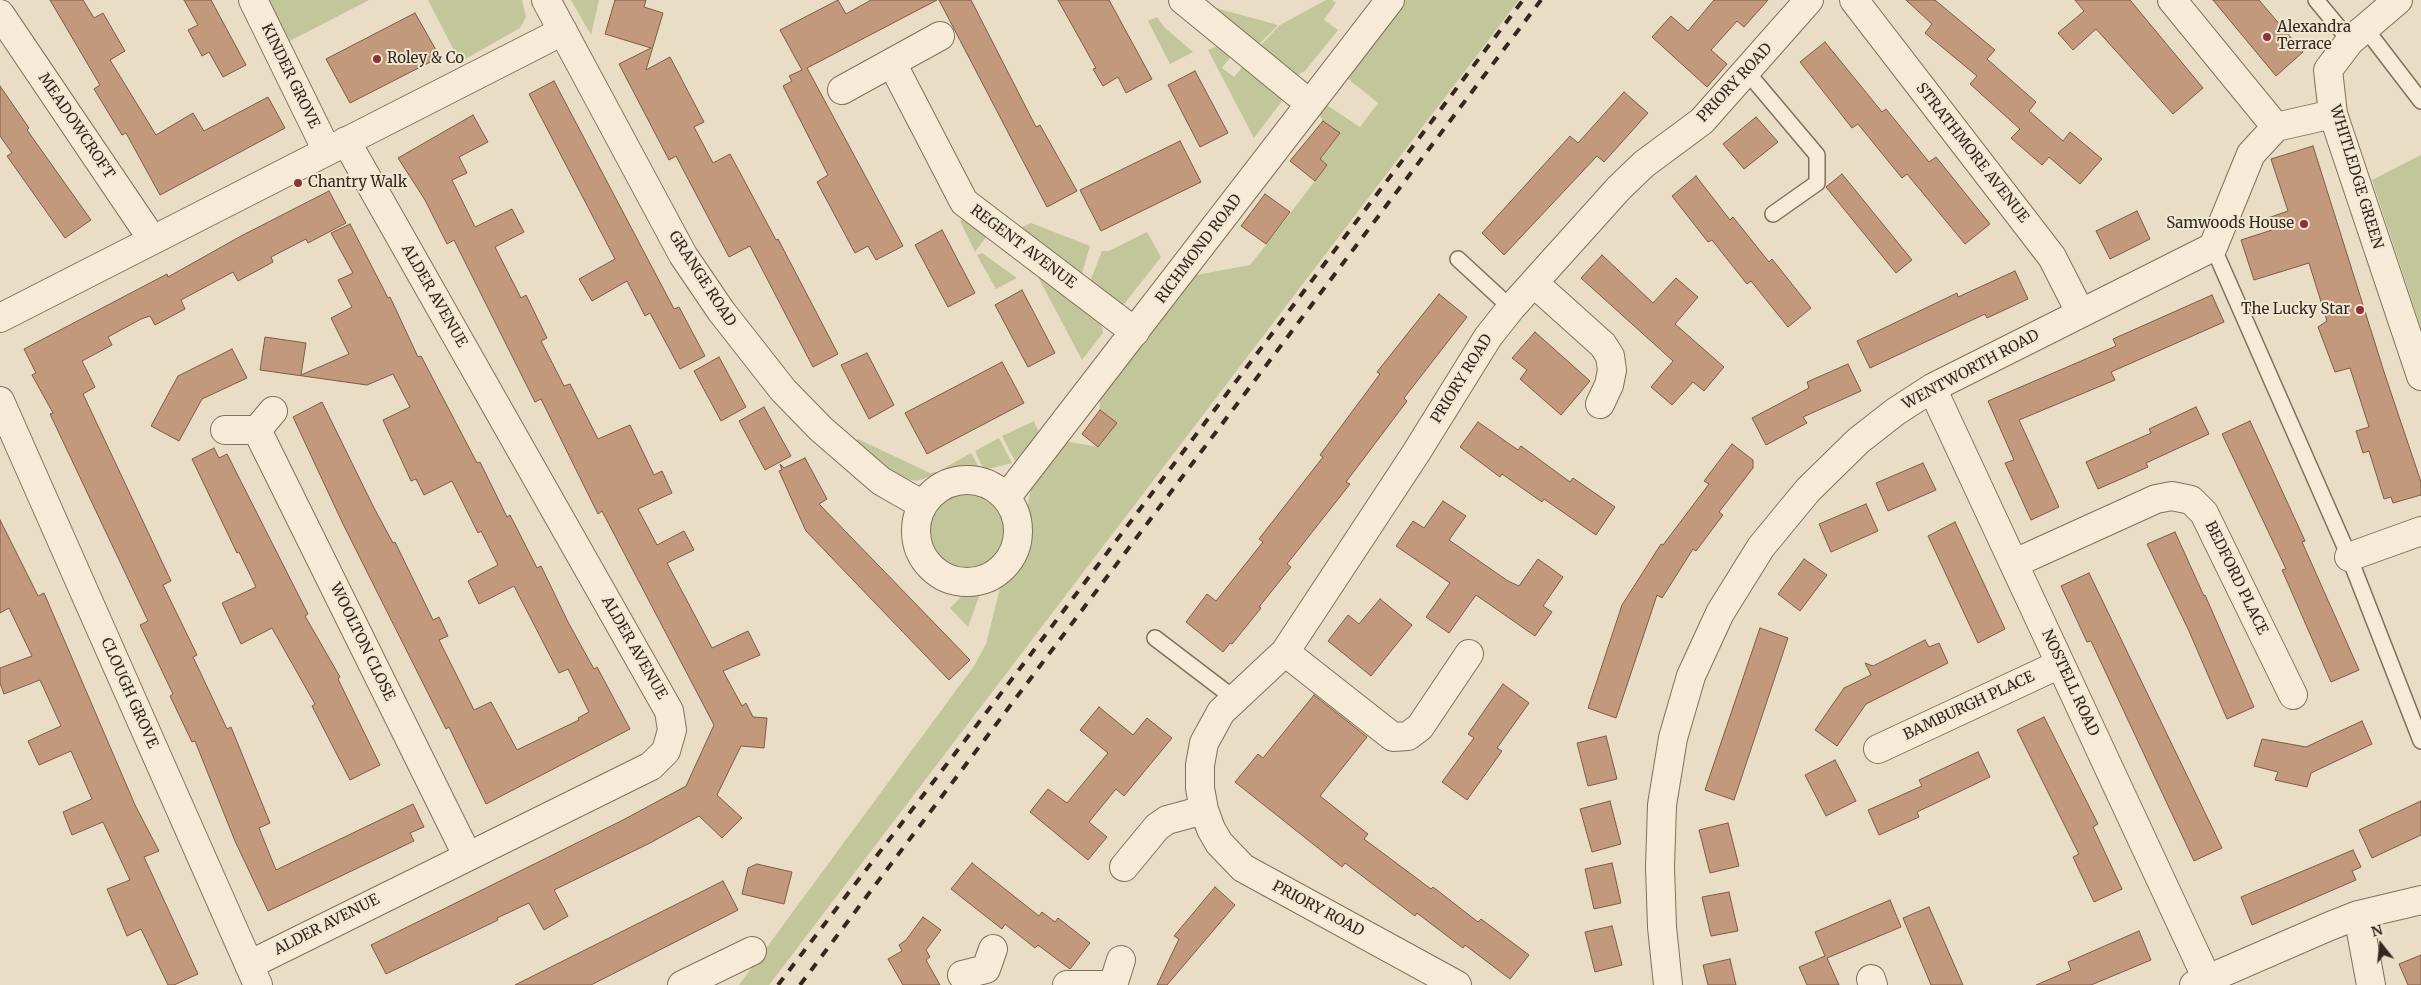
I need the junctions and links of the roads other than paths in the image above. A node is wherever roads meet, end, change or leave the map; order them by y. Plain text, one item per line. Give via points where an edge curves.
1 (253, 0) edge
2 (546, 0) edge
3 (1183, 0) edge
4 (1390, 0) edge
5 (1809, 0) edge
6 (1854, 0) edge
7 (2172, 0) edge
8 (2316, 0) edge
9 (2398, 0) edge
10 (5, 31) edge
11 (563, 31) junction
12 (2357, 35) junction
13 (940, 36) dead end
14 (892, 63) junction
15 (1747, 72) junction
16 (842, 90) dead end
17 (2421, 101) edge
18 (1310, 104) junction
19 (2333, 114) junction
20 (2276, 127) junction
21 (337, 146) junction
22 (1773, 214) dead end
23 (152, 239) junction
24 (2213, 247) junction
25 (1458, 259) dead end
26 (1534, 282) junction
27 (1511, 308) junction
28 (2080, 312) junction
29 (0, 318) edge
30 (1135, 332) junction
31 (2421, 376) edge
32 (1932, 388) junction
33 (0, 401) edge
34 (1600, 404) dead end
35 (225, 430) dead end
36 (1006, 498) junction
37 (924, 505) junction
38 (2421, 531) edge
39 (2349, 557) junction
40 (2015, 563) junction
41 (1155, 638) dead end
42 (1285, 652) junction
43 (1469, 654) dead end
44 (2060, 664) junction
45 (2293, 695) dead end
46 (1236, 699) junction
47 (2421, 741) edge
48 (1878, 749) dead end
49 (1204, 810) junction
50 (467, 855) junction
51 (1124, 867) dead end
52 (2421, 900) edge
53 (2358, 915) junction
54 (752, 951) dead end
55 (253, 975) edge
56 (2201, 982) edge
57 (682, 985) edge
58 (1067, 985) edge
59 (1103, 985) edge
60 (1457, 985) edge
61 (1668, 985) edge
62 (2371, 985) edge

1 - 21 street, KINDER GROVE
2 - 11 street, GRANGE ROAD
3 - 18 street
4 - 18 street, RICHMOND ROAD
5 - 15 street, PRIORY ROAD
6 - 28 street, STRATHMORE AVENUE via 2052,257
7 - 20 street
8 - 12 lane
9 - 12 street, WHITLEDGE GREEN
10 - 23 street, MEADOWCROFT
11 - 21 street
11 - 37 street, GRANGE ROAD via 683,255 721,311 782,390 821,429 881,481
12 - 17 lane
12 - 19 street, WHITLEDGE GREEN via 2328,70
13 - 14 street
14 - 16 street
14 - 30 street, REGENT AVENUE via 964,202
15 - 22 lane via 1817,155 1818,183
15 - 26 street, PRIORY ROAD via 1702,121 1644,164 1619,188
18 - 30 street, RICHMOND ROAD
19 - 20 street
19 - 31 street, WHITLEDGE GREEN
20 - 24 street via 2251,154
21 - 23 street
21 - 50 street, ALDER AVENUE via 669,711 672,730 666,751 651,766
23 - 29 street
24 - 28 street, WENTWORTH ROAD
24 - 39 lane
25 - 27 lane
26 - 27 street, PRIORY ROAD
26 - 34 street via 1603,345 1610,356 1609,385
27 - 42 street, PRIORY ROAD via 1488,337
28 - 32 street, WENTWORTH ROAD
30 - 36 street, RICHMOND ROAD
32 - 40 street, NOSTELL ROAD
32 - 61 street, WENTWORTH ROAD via 1858,441 1808,490 1761,547 1720,613 1691,676 1673,738 1662,805 1662,928
33 - 55 street, CLOUGH GROVE
35 - 50 street, WOOLTON CLOSE via 265,420
36 - 37 street via 994,487 963,480 948,484
36 - 37 street via 1019,529 1016,546 1008,562 980,581 946,578 932,568 922,554 917,538 917,521
38 - 39 street
39 - 47 lane
40 - 44 street, NOSTELL ROAD
40 - 45 street, BEDFORD PLACE via 2156,498 2172,496 2191,500 2204,513
41 - 46 lane
42 - 43 street via 1393,737 1408,736 1420,727
42 - 46 street, PRIORY ROAD
44 - 48 street, BAMBURGH PLACE
44 - 56 street, NOSTELL ROAD
46 - 49 street, PRIORY ROAD via 1221,712 1204,743 1200,788
49 - 51 street via 1167,820 1157,827
49 - 60 street, PRIORY ROAD via 1219,843 1242,868
50 - 55 street, ALDER AVENUE
52 - 53 street
53 - 56 street
53 - 62 street
54 - 57 street via 731,972
58 - 59 street

